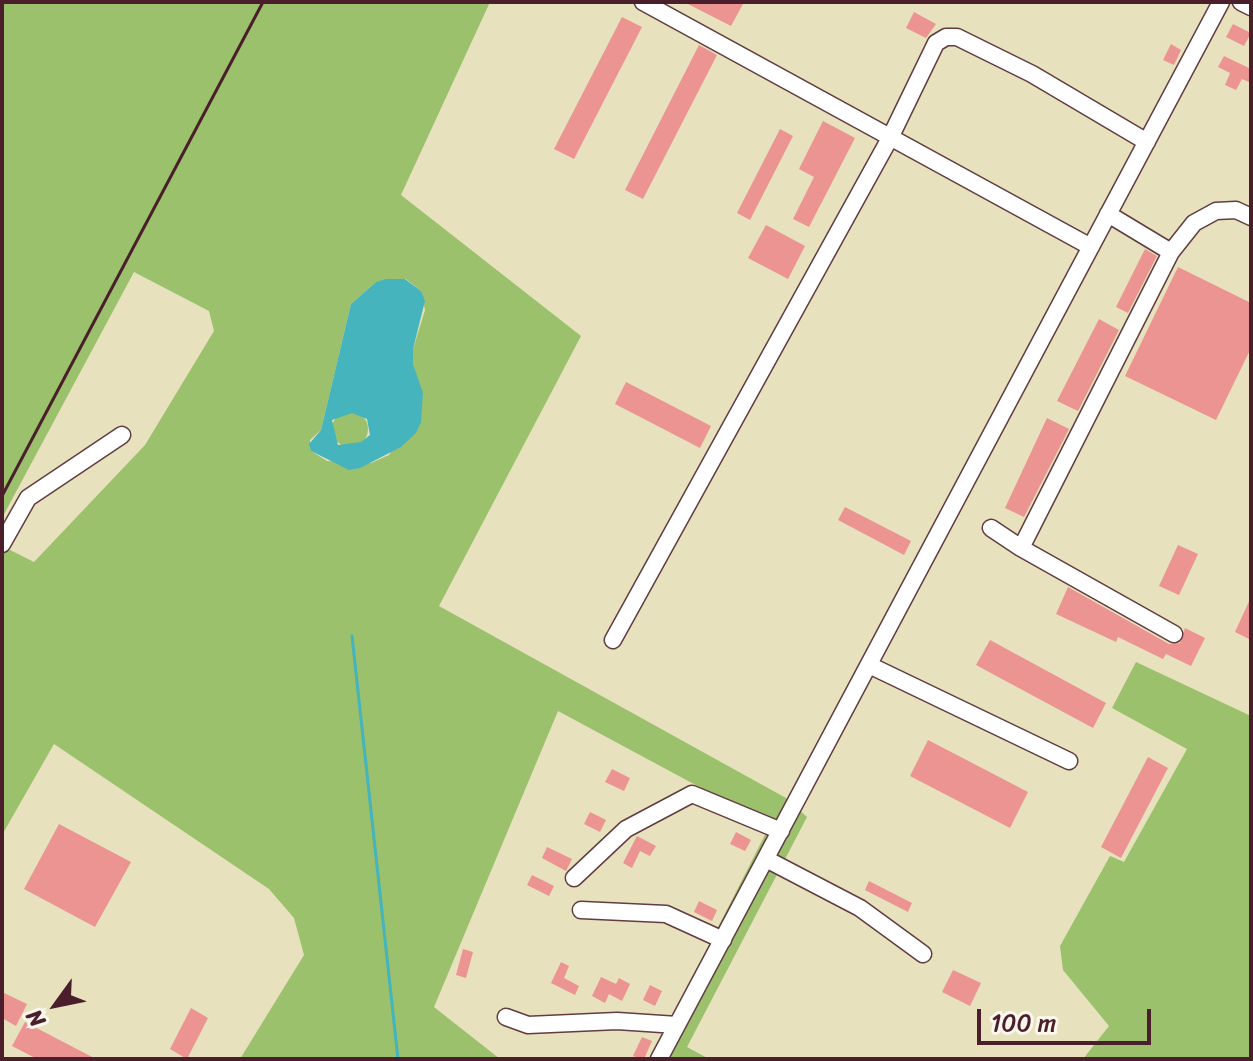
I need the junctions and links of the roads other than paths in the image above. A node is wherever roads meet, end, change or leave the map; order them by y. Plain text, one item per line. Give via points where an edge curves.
1 (643, 2) edge
2 (1221, 2) edge
3 (1241, 2) edge
4 (1251, 7) edge
5 (890, 138) junction
6 (1147, 142) junction
7 (1108, 214) junction
8 (1251, 217) edge
9 (1091, 247) junction
10 (1171, 252) junction
11 (122, 435) dead end
12 (991, 528) dead end
13 (2, 544) edge
14 (1021, 548) junction
15 (1174, 634) dead end
16 (613, 640) dead end
17 (869, 665) junction
18 (1069, 761) dead end
19 (781, 831) junction
20 (766, 859) junction
21 (574, 878) dead end
22 (581, 910) dead end
23 (723, 940) junction
24 (923, 954) dead end
25 (506, 1017) dead end
26 (677, 1025) junction
27 (659, 1059) edge

1 - 5 street
2 - 6 street
3 - 4 street
5 - 6 street via 927,56 936,43 957,37
5 - 9 street
5 - 16 street
6 - 7 street
7 - 9 street
7 - 10 street
8 - 10 street via 1236,210 1216,211 1194,223
9 - 17 street
10 - 14 street
11 - 13 street via 28,498
12 - 14 street
14 - 15 street
17 - 18 street
17 - 19 street
19 - 20 street
19 - 21 street via 692,794 626,829
20 - 23 street
20 - 24 street via 860,908
22 - 23 street via 666,914
23 - 26 street
25 - 26 street via 528,1025
26 - 27 street

